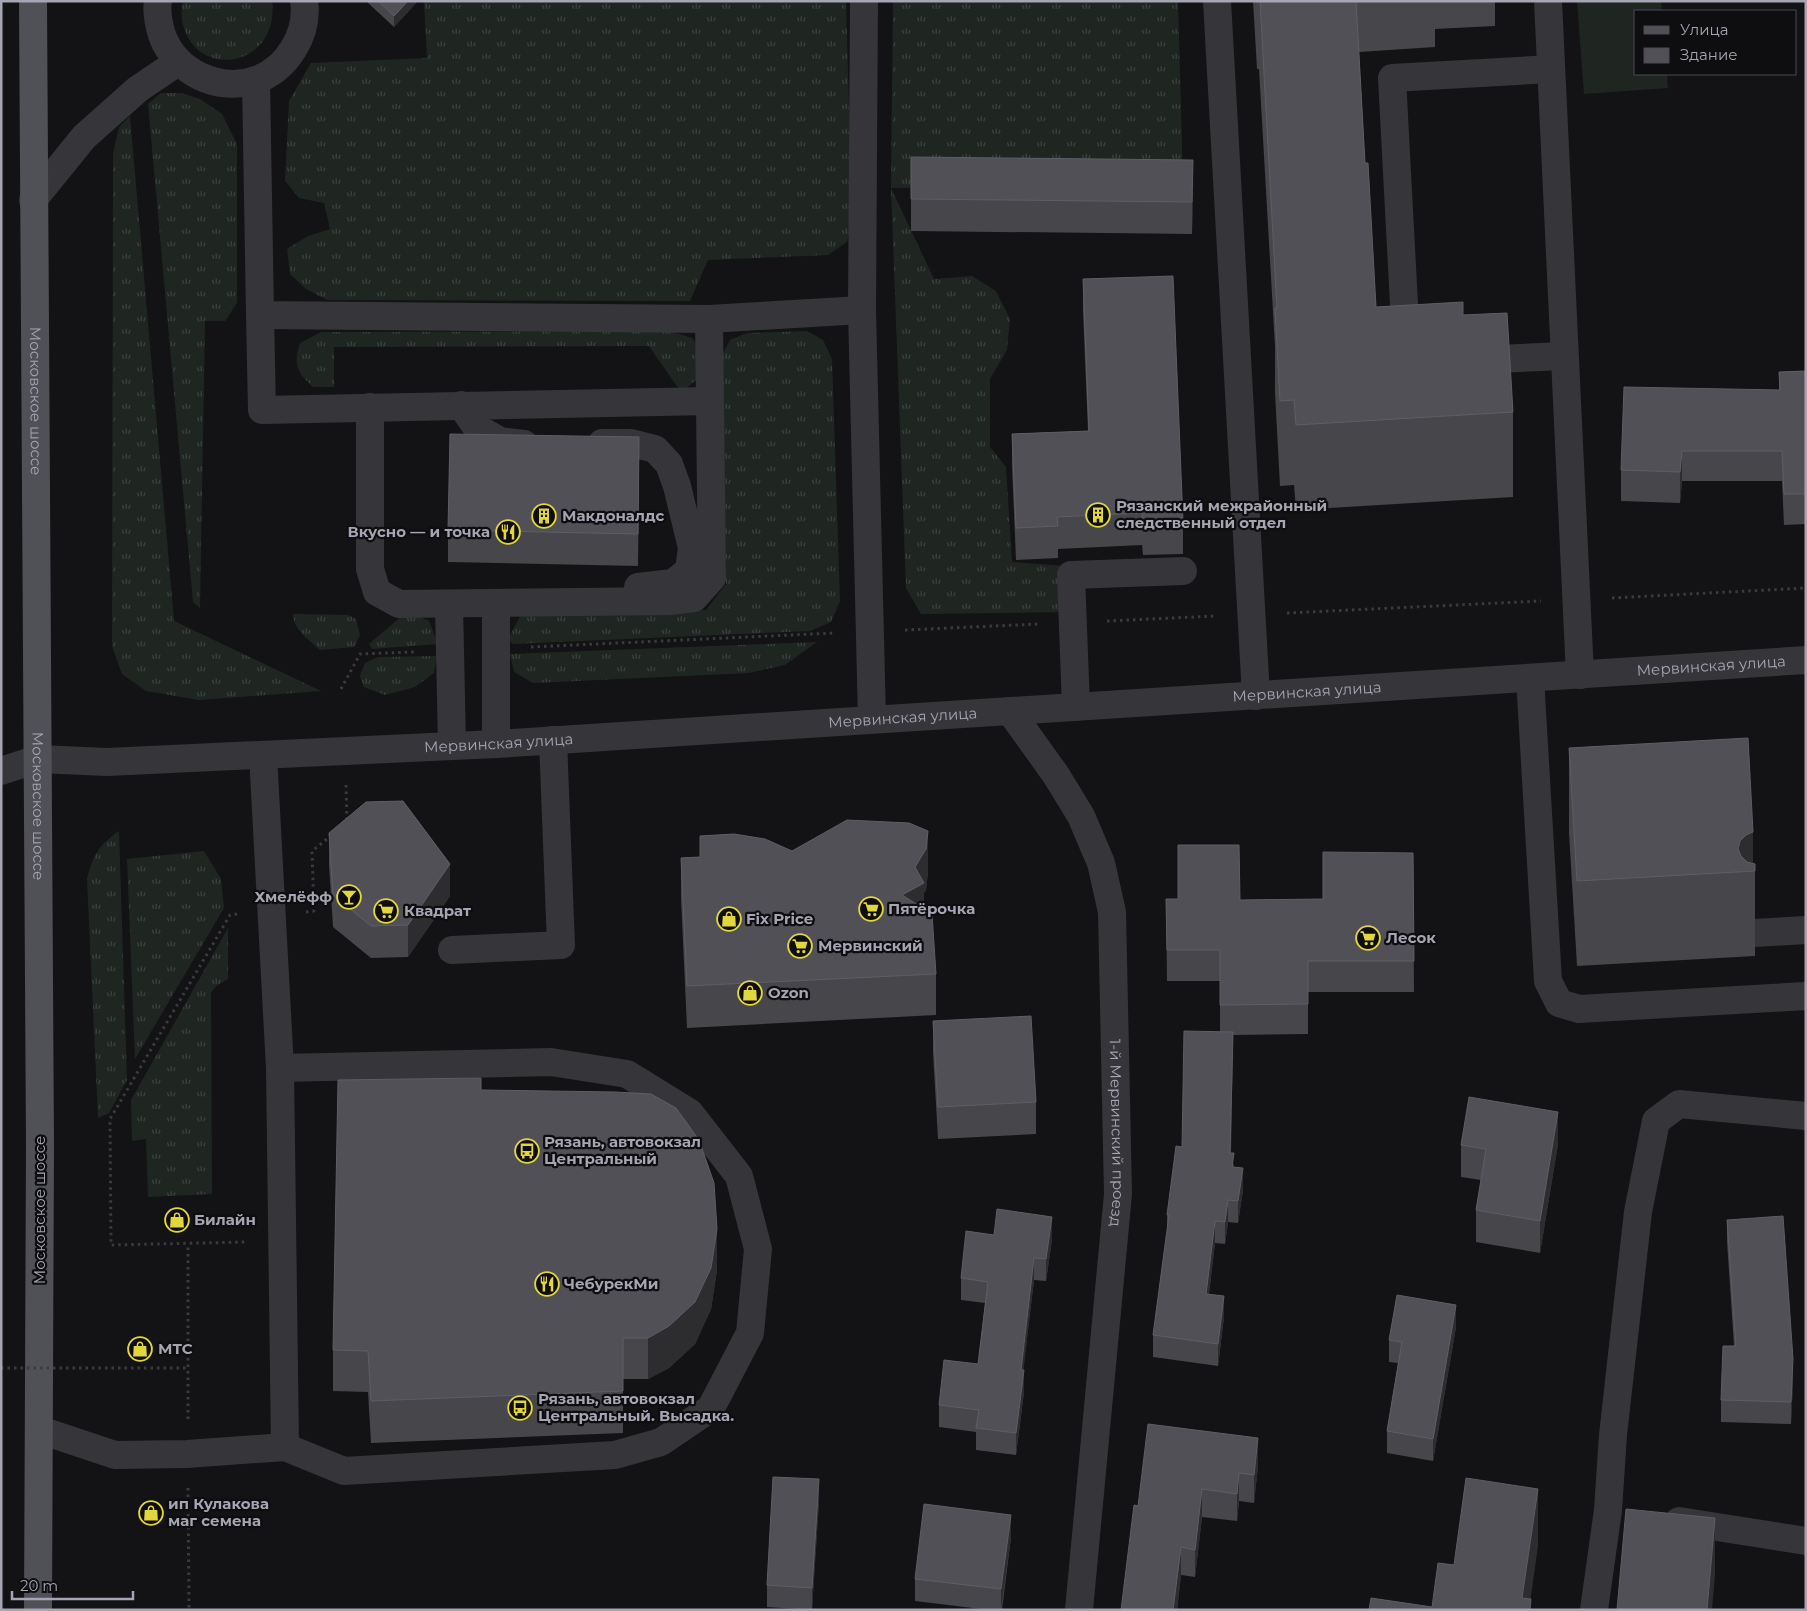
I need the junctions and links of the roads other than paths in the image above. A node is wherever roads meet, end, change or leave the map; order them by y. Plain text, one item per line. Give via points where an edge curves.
1 (33, 1) edge
2 (158, 1) edge
3 (304, 1) edge
4 (864, 1) edge
5 (1217, 1) edge
6 (1548, 1) edge
7 (178, 62) junction
8 (1551, 69) junction
9 (256, 80) junction
10 (33, 200) junction
11 (862, 310) junction
12 (260, 316) junction
13 (709, 319) junction
14 (1564, 356) junction
15 (1447, 362) edge
16 (1417, 363) edge
17 (710, 401) junction
18 (461, 405) junction
19 (370, 408) junction
20 (551, 443) edge
21 (581, 443) edge
22 (1183, 571) dead end
23 (563, 602) junction
24 (496, 603) junction
25 (449, 604) junction
26 (1806, 660) edge
27 (1580, 675) junction
28 (1530, 678) junction
29 (1256, 696) junction
30 (1076, 707) junction
31 (1010, 711) junction
32 (872, 720) junction
33 (554, 740) junction
34 (496, 744) junction
35 (452, 745) junction
36 (263, 755) junction
37 (38, 759) junction
38 (1, 771) edge
39 (1806, 930) edge
40 (1754, 933) dead end
41 (452, 950) dead end
42 (1806, 996) edge
43 (280, 1068) junction
44 (1806, 1116) edge
45 (40, 1430) junction
46 (285, 1447) junction
47 (1608, 1510) junction
48 (1806, 1541) edge
49 (38, 1610) edge
50 (1079, 1610) edge
51 (1594, 1610) edge

1 - 10 main road, Московское шоссе
2 - 7 street via 161,32
3 - 9 street via 302,32 291,53 276,69
4 - 11 street
5 - 29 street
6 - 8 street
7 - 9 street via 195,75 214,82 235,84
7 - 10 street via 138,89 84,137
8 - 14 street
8 - 16 street via 1392,78 1407,364
9 - 12 street
10 - 37 main road, Московское шоссе
11 - 13 street
11 - 32 street
12 - 13 street
12 - 19 street via 262,410
13 - 17 street
14 - 15 street
14 - 27 street
17 - 18 street
17 - 23 street via 712,578 694,598 670,602
18 - 19 street
18 - 20 street via 477,428 500,441
19 - 25 street via 370,569 377,592 399,604
21 - 23 street via 631,442 655,449 669,464 692,548 689,570 672,582 650,587 581,590
22 - 30 street via 1071,575
23 - 24 street
24 - 25 street
24 - 34 street
25 - 35 street
26 - 27 street, Мервинская улица
27 - 28 street, Мервинская улица
28 - 29 street, Мервинская улица
28 - 42 street via 1548,981 1559,1003 1579,1009
29 - 30 street, Мервинская улица
30 - 31 street, Мервинская улица
31 - 32 street, Мервинская улица
31 - 50 street, 1-й Мервинский проезд via 1081,816 1101,863 1112,912 1118,1194
32 - 33 street, Мервинская улица
33 - 34 street, Мервинская улица
33 - 41 street via 561,945
34 - 35 street, Мервинская улица
35 - 36 street, Мервинская улица
36 - 37 street, Мервинская улица via 107,762
36 - 43 street
37 - 38 street, Мервинская улица
37 - 45 main road, Московское шоссе
39 - 40 street
43 - 46 street
43 - 46 street via 551,1062 627,1074 690,1113 739,1176 758,1249 750,1332 711,1408 661,1442 615,1456 344,1471
44 - 47 street via 1679,1104 1656,1121 1638,1212 1613,1435
45 - 46 street via 115,1455
45 - 49 main road, Московское шоссе
47 - 48 street
47 - 51 street

